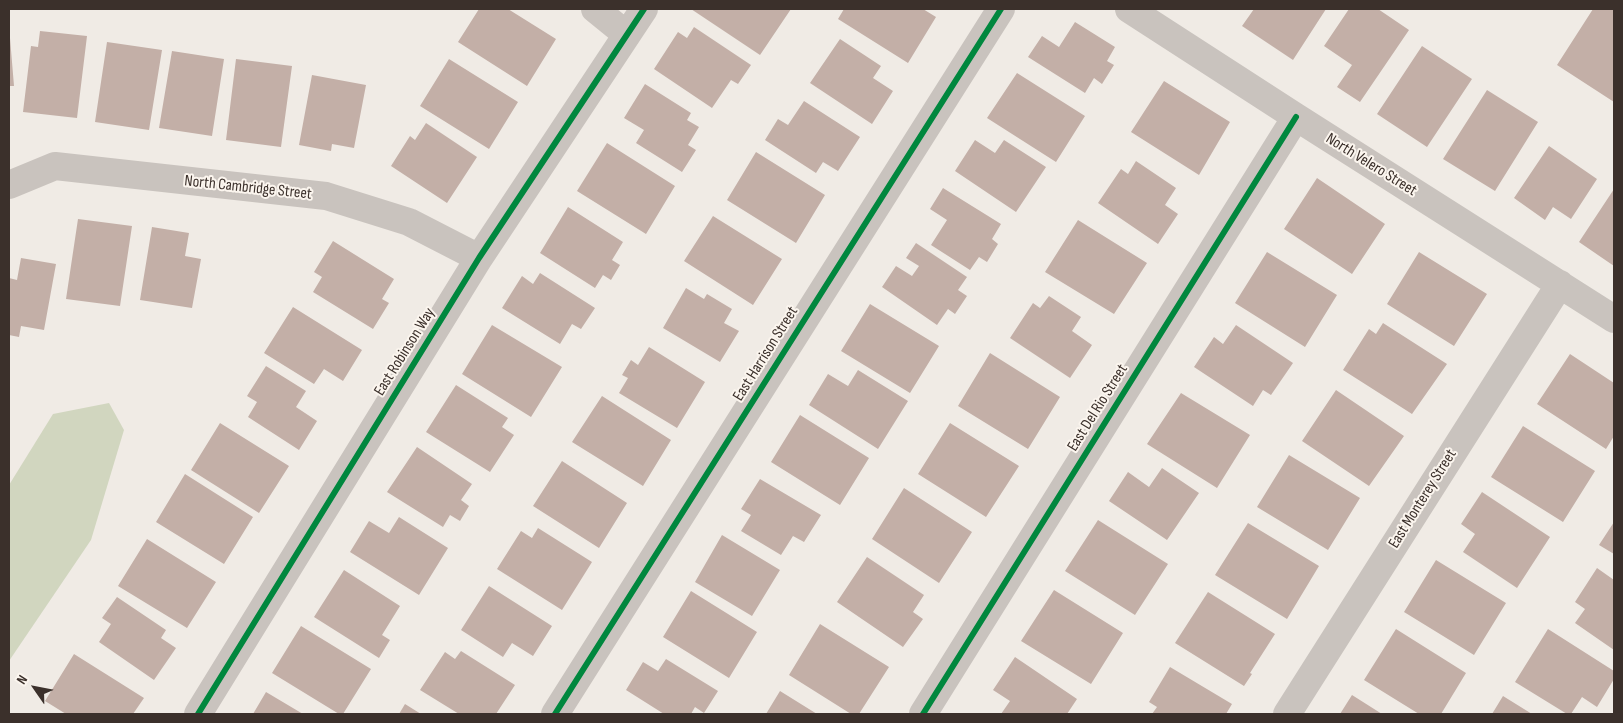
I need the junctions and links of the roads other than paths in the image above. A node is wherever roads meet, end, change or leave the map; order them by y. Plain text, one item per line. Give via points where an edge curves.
1 (595, 9) edge
2 (644, 9) edge
3 (1001, 9) edge
4 (1129, 9) edge
5 (627, 35) junction
6 (1296, 117) junction
7 (9, 185) edge
8 (479, 258) junction
9 (1560, 284) junction
10 (1614, 319) edge
11 (198, 714) edge
12 (555, 714) edge
13 (923, 714) edge
14 (1287, 714) edge

1 - 5 street
2 - 5 street, East Robinson Way
3 - 12 street, East Harrison Street
4 - 6 street, North Velero Street
5 - 8 street, East Robinson Way
6 - 9 street, North Velero Street
6 - 13 street, East Del Rio Street
7 - 8 street, North Cambridge Street via 55,166 326,196 410,222
8 - 11 street, East Robinson Way
9 - 10 street, North Velero Street
9 - 14 street, East Monterey Street

